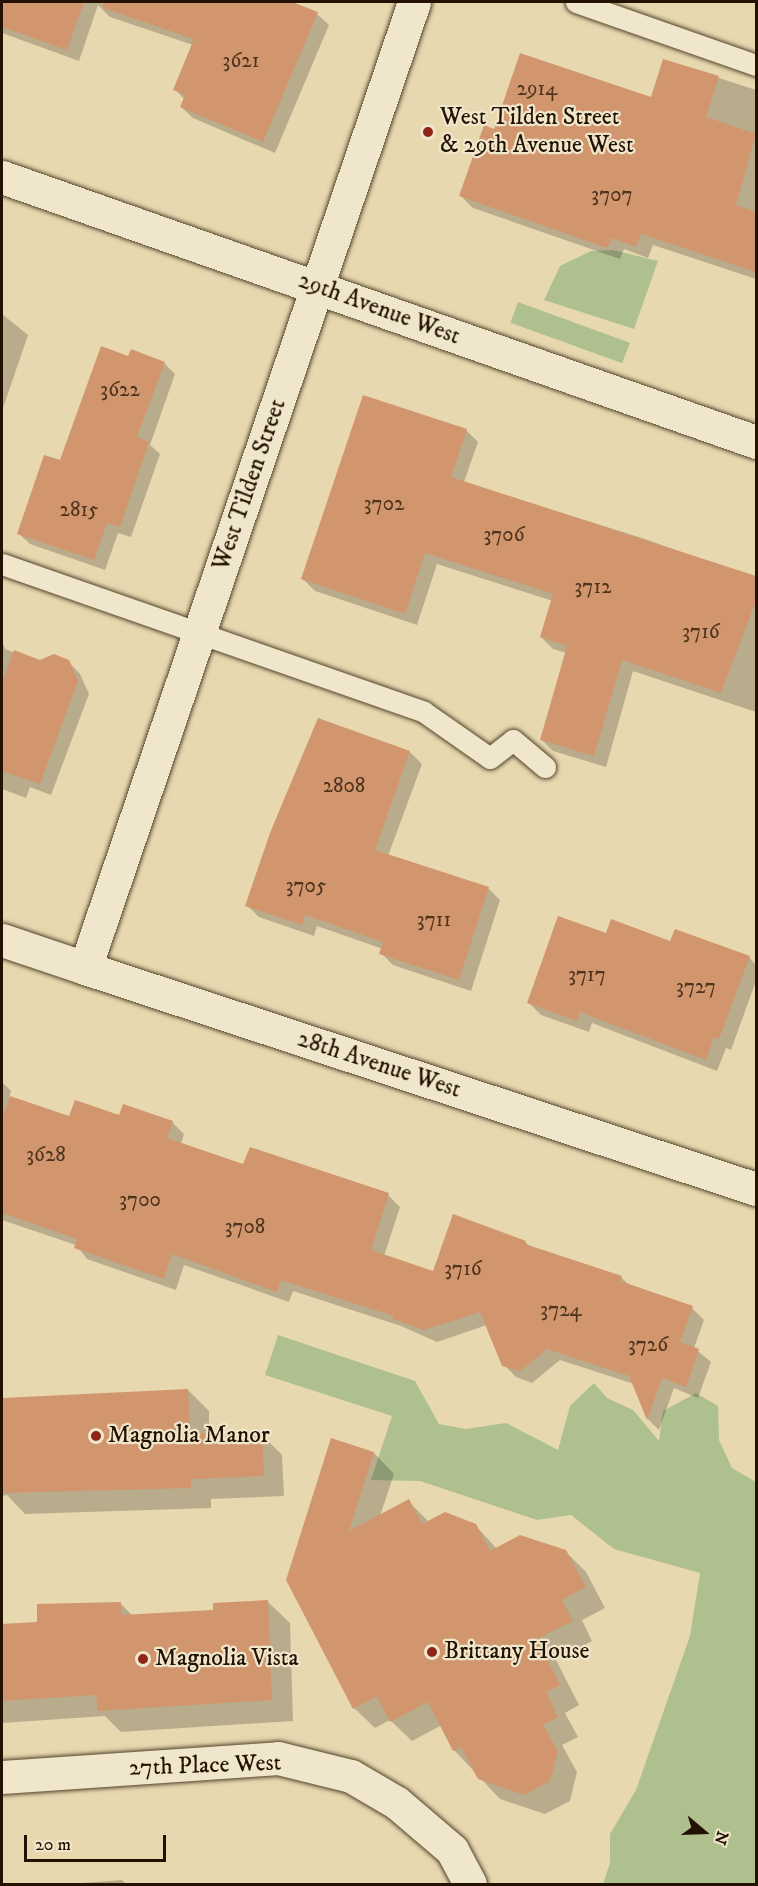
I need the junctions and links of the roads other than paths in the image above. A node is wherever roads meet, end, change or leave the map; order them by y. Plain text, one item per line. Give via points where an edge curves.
1 (414, 2) edge
2 (576, 2) edge
3 (756, 65) edge
4 (2, 177) edge
5 (317, 287) junction
6 (756, 442) edge
7 (2, 564) edge
8 (199, 634) junction
9 (545, 766) dead end
10 (2, 939) edge
11 (85, 968) junction
12 (756, 1189) edge
13 (2, 1777) edge
14 (470, 1884) edge

1 - 5 street, West Tilden Street
2 - 3 lane
4 - 5 street, 29th Avenue West
5 - 6 street, 29th Avenue West
5 - 8 street, West Tilden Street
7 - 8 lane
8 - 9 lane via 424,712 490,758 513,740
8 - 11 street, West Tilden Street
10 - 11 street, 28th Avenue West
11 - 12 street, 28th Avenue West
13 - 14 street, 27th Place West via 278,1758 351,1776 397,1803 452,1850

